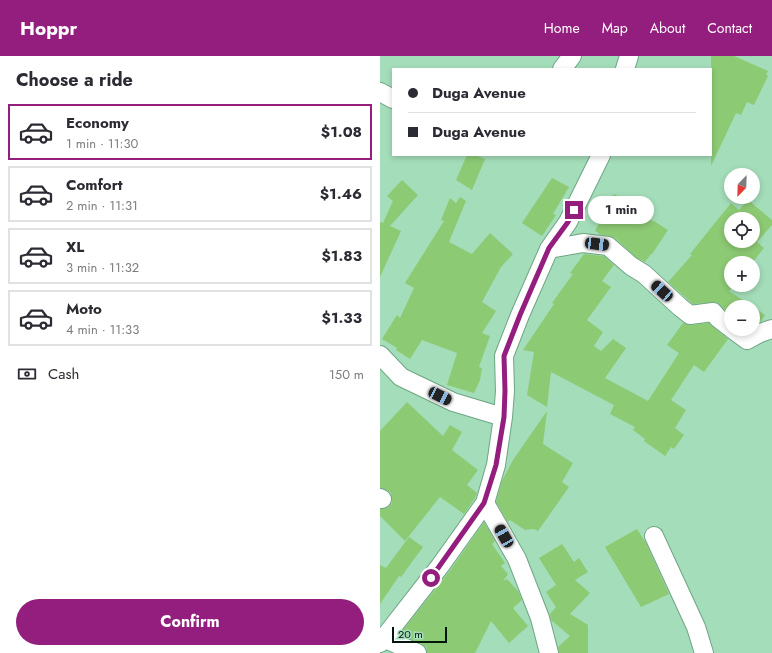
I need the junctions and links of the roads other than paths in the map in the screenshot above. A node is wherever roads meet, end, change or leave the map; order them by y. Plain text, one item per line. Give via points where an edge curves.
1 (572, 56) edge
2 (628, 56) edge
3 (563, 68) edge
4 (625, 68) edge
5 (380, 92) edge
6 (392, 98) edge
7 (601, 156) edge
8 (549, 248) junction
9 (724, 322) edge
10 (772, 329) edge
11 (760, 333) edge
12 (742, 336) edge
13 (754, 336) edge
14 (380, 355) edge
15 (504, 417) junction
16 (484, 503) junction
17 (654, 536) dead end
18 (382, 641) edge
19 (417, 653) edge
20 (549, 653) edge
21 (704, 653) edge

1 - 3 street
2 - 4 street
5 - 6 street
7 - 8 street via 568,222
8 - 9 street via 583,243 608,246 690,315 713,312
8 - 15 street via 504,356
10 - 11 street
12 - 13 street via 747,340
14 - 15 street via 401,376 453,402
15 - 16 street via 496,465
16 - 18 street via 440,566
16 - 20 street via 517,559 540,618
17 - 21 street via 696,627
18 - 19 street

